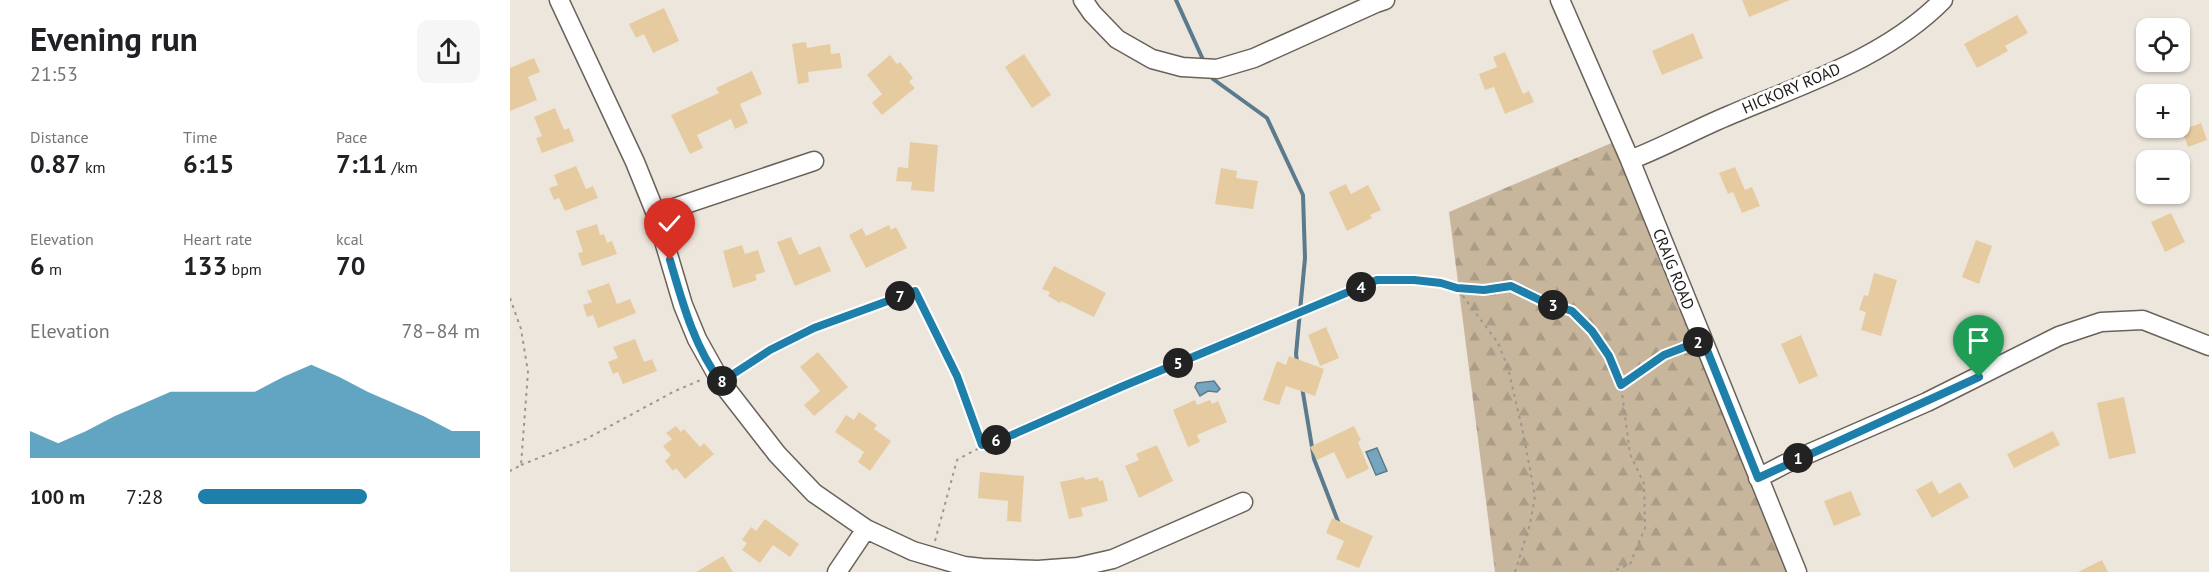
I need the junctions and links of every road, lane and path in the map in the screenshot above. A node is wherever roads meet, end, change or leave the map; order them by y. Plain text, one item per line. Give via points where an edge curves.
1 (559, 0) edge
2 (1083, 0) edge
3 (1385, 0) edge
4 (1560, 0) edge
5 (1943, 0) edge
6 (1630, 160) junction
7 (814, 161) dead end
8 (656, 214) junction
9 (1457, 288) junction
10 (510, 298) edge
11 (1703, 340) junction
12 (2209, 346) edge
13 (718, 378) junction
14 (1621, 385) junction
15 (982, 445) junction
16 (521, 465) junction
17 (510, 471) edge
18 (1758, 478) junction
19 (1243, 502) dead end
20 (866, 530) junction
21 (931, 556) junction
22 (1115, 566) edge
23 (837, 572) edge
24 (1515, 572) edge
25 (1611, 572) edge
26 (1797, 572) edge

1 - 8 street via 619,124
2 - 3 street via 1117,39 1152,59 1217,69 1254,58
4 - 6 street, CRAIG ROAD
5 - 6 street, HICKORY ROAD via 1888,43
6 - 11 street, CRAIG ROAD
7 - 8 street
8 - 13 street via 683,305
9 - 14 path via 1511,286 1572,311 1609,356
9 - 15 path via 1432,282 1377,280
9 - 24 path via 1498,343 1523,432 1535,496
10 - 16 path via 528,372
11 - 14 path via 1664,355
11 - 18 street, CRAIG ROAD
12 - 18 street via 2143,320 2101,322 2060,336 1927,402
13 - 15 path via 814,328 915,291 957,376
13 - 16 path via 675,391 586,439
13 - 20 street via 777,454 814,493
14 - 25 path via 1630,454 1644,484 1645,528 1630,564
15 - 21 path via 957,460
16 - 17 path
18 - 26 street, CRAIG ROAD
19 - 22 street
20 - 21 street
20 - 23 street
21 - 22 street via 982,568

